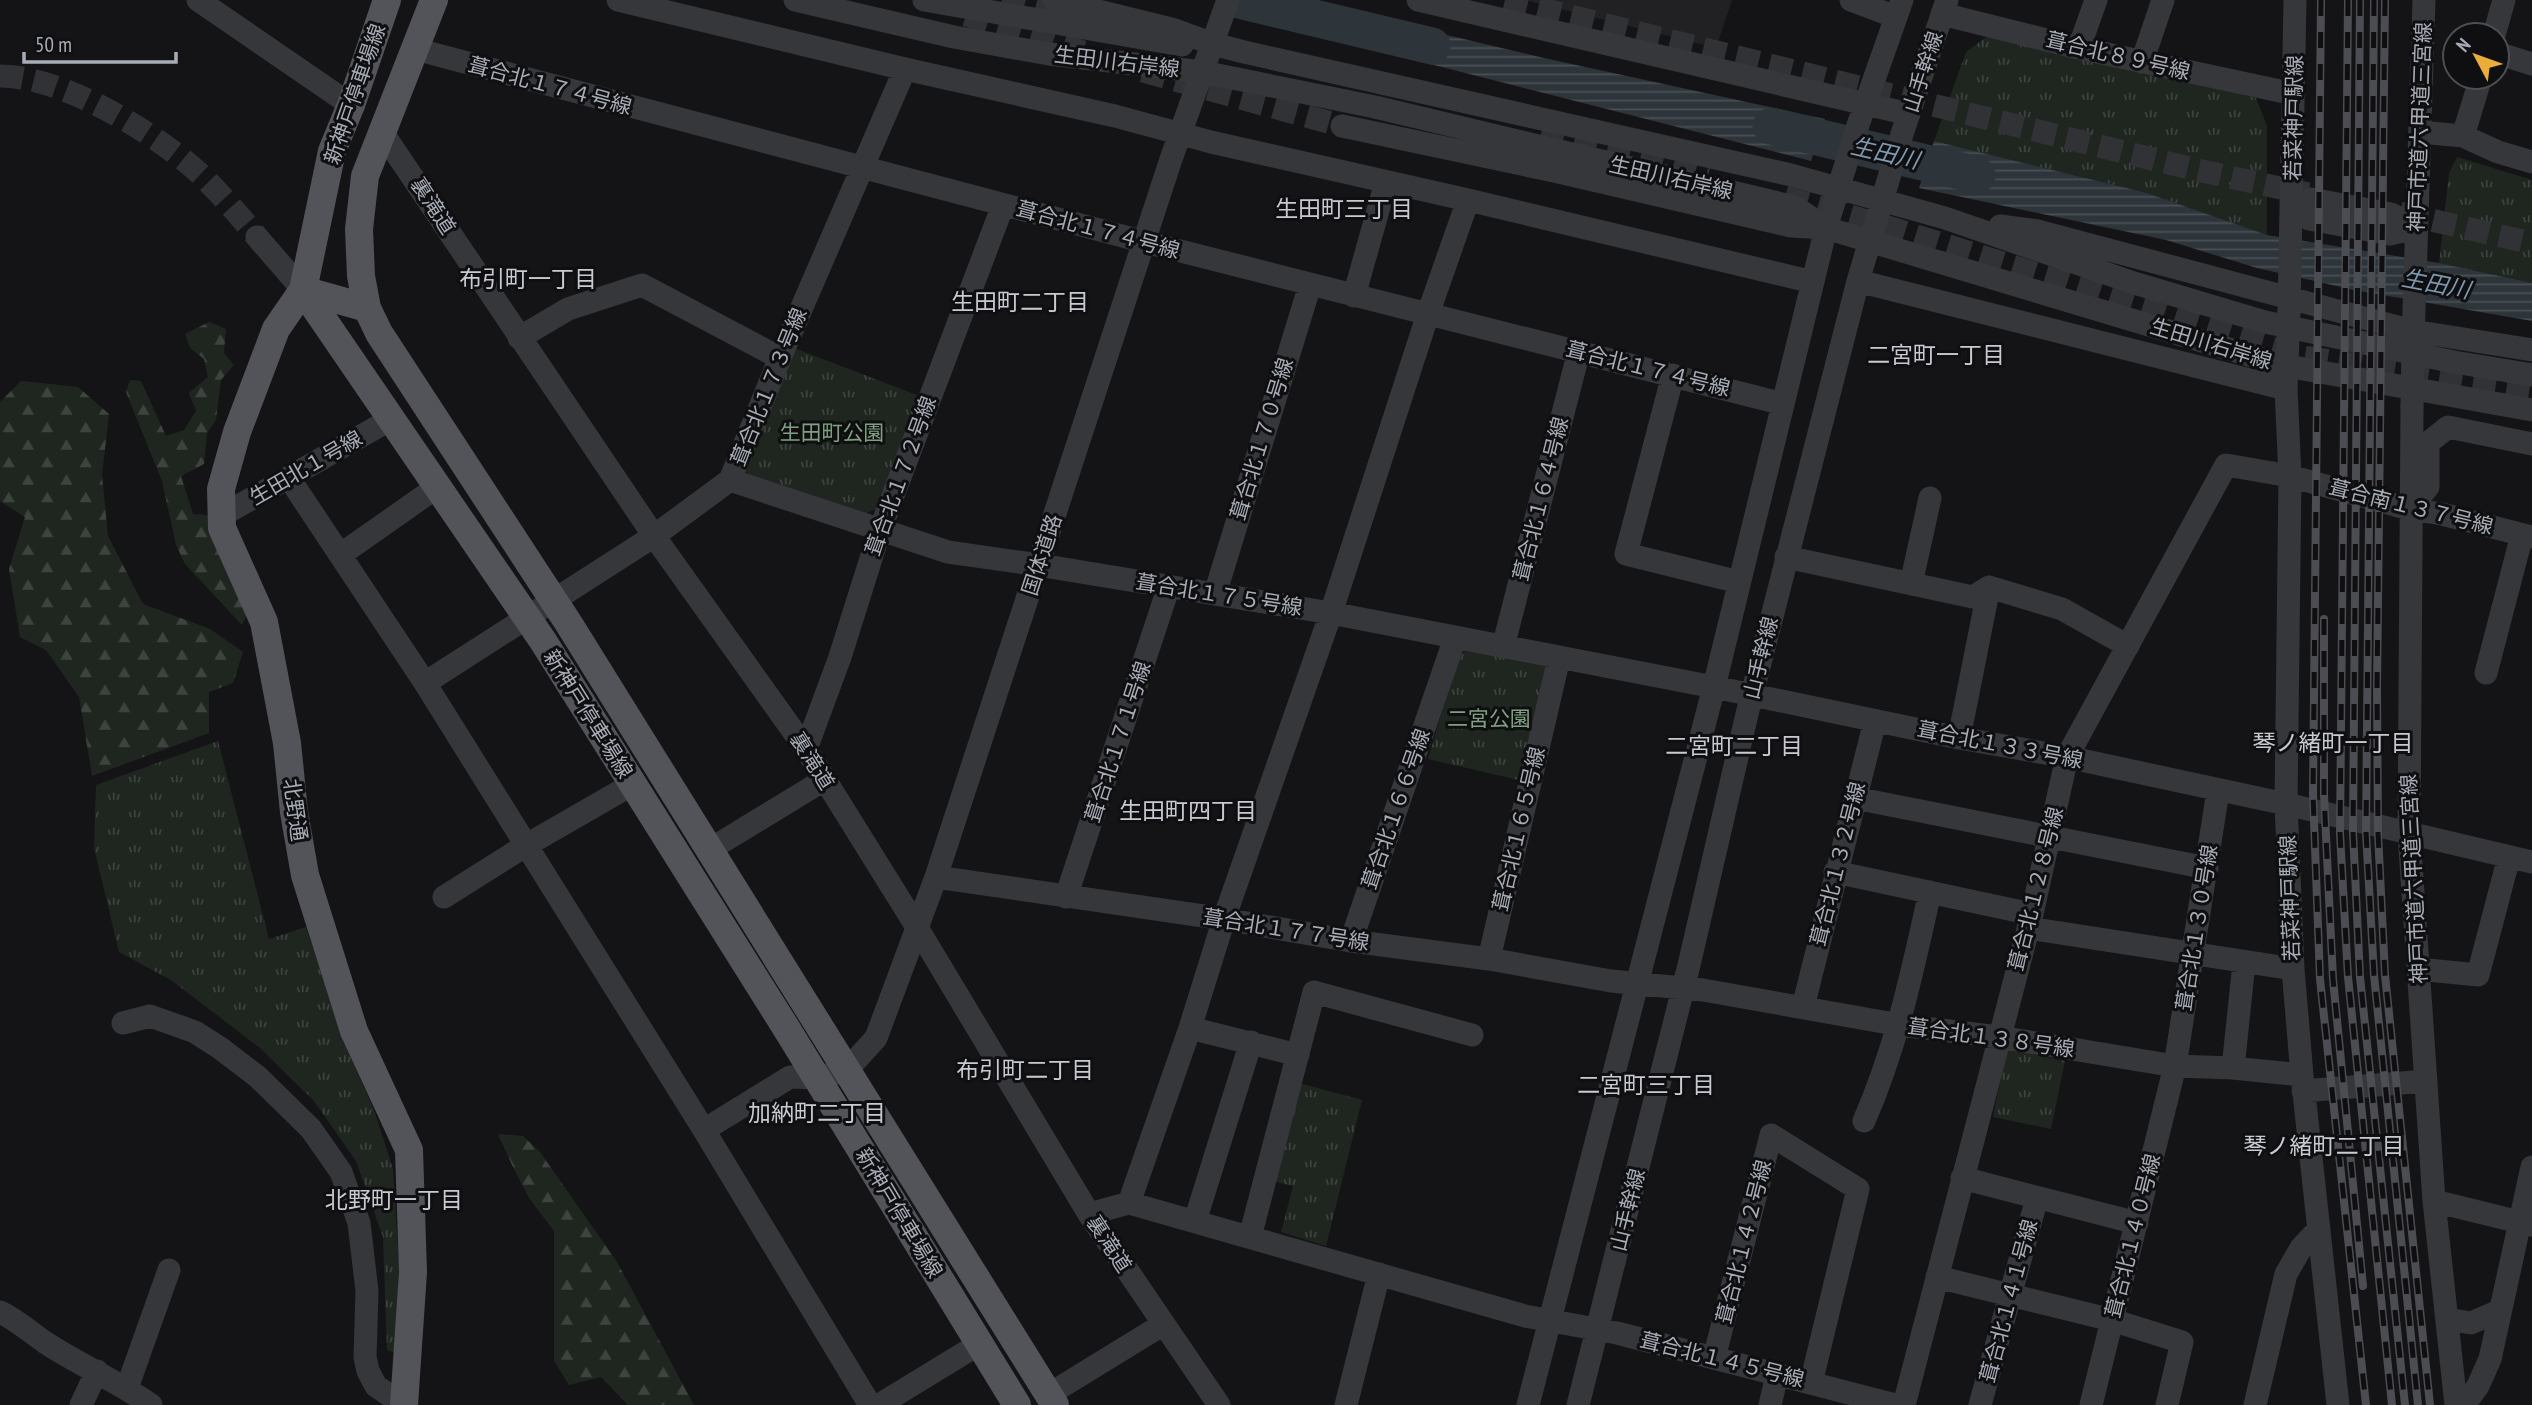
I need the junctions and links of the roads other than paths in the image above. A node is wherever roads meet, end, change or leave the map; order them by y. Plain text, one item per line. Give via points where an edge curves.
1 (198, 0) edge
2 (387, 0) edge
3 (434, 0) edge
4 (618, 0) edge
5 (795, 0) edge
6 (924, 0) edge
7 (1054, 0) tunnel mouth
8 (1228, 0) edge
9 (1418, 0) edge
10 (1851, 0) edge
11 (2096, 0) edge
12 (2163, 0) edge
13 (2295, 0) edge
14 (2424, 0) edge
15 (2504, 0) edge
16 (1945, 7) edge
17 (1899, 8) edge
18 (2498, 21) edge
19 (1215, 36) junction
20 (2079, 48) junction
21 (415, 49) junction
22 (2511, 57) edge
23 (2142, 62) junction
24 (2532, 64) edge
25 (905, 69) junction
26 (1203, 72) junction
27 (2477, 91) edge
28 (2294, 94) junction
29 (351, 105) junction
30 (1862, 115) junction
31 (1906, 124) junction
32 (1342, 126) tunnel mouth
33 (382, 132) junction
34 (2420, 132) junction
35 (1180, 135) junction
36 (2463, 136) junction
37 (2532, 162) edge
38 (861, 168) junction
39 (1841, 179) junction
40 (1386, 182) junction
41 (1885, 190) junction
42 (1468, 200) junction
43 (1003, 205) junction
44 (2293, 208) junction
45 (1945, 218) junction
46 (2417, 227) junction
47 (1826, 228) junction
48 (257, 237) tunnel mouth
49 (1145, 242) junction
50 (1870, 242) junction
51 (1858, 281) junction
52 (1813, 282) junction
53 (1310, 285) junction
54 (303, 290) junction
55 (1354, 296) junction
56 (2290, 296) junction
57 (367, 307) junction
58 (1428, 314) junction
59 (2413, 328) junction
60 (519, 338) junction
61 (2532, 350) edge
62 (1579, 351) junction
63 (780, 358) junction
64 (1673, 375) junction
65 (2532, 375) edge
66 (2286, 389) junction
67 (1783, 404) junction
68 (2532, 410) edge
69 (391, 419) junction
70 (2532, 444) edge
71 (2290, 476) junction
72 (289, 478) junction
73 (730, 480) junction
74 (437, 487) junction
75 (1930, 498) dead end
76 (2409, 509) junction
77 (221, 516) junction
78 (880, 530) junction
79 (654, 536) junction
80 (2527, 536) edge
81 (340, 555) junction
82 (1786, 557) junction
83 (1039, 565) junction
84 (1739, 582) junction
85 (1911, 584) junction
86 (1169, 586) junction
87 (1989, 587) junction
88 (1215, 594) junction
89 (554, 601) junction
90 (1331, 613) junction
91 (527, 618) junction
92 (1455, 638) junction
93 (2128, 646) junction
94 (1503, 647) junction
95 (1559, 658) junction
96 (2486, 673) dead end
97 (425, 683) junction
98 (1714, 687) junction
99 (1751, 696) junction
100 (1875, 721) junction
101 (1959, 738) junction
102 (806, 749) junction
103 (2067, 757) junction
104 (824, 780) junction
105 (631, 785) junction
106 (2218, 790) junction
107 (1855, 798) junction
108 (2286, 804) junction
109 (2409, 834) junction
110 (2049, 836) junction
111 (525, 846) junction
112 (709, 850) junction
113 (2509, 857) junction
114 (2532, 862) edge
115 (2207, 868) junction
116 (1835, 872) junction
117 (936, 877) junction
118 (1930, 892) junction
119 (444, 897) dead end
120 (1066, 897) junction
121 (1224, 919) junction
122 (2030, 921) junction
123 (918, 929) junction
124 (1351, 941) junction
125 (2194, 954) junction
126 (1489, 959) junction
127 (2244, 963) junction
128 (2292, 969) junction
129 (2418, 969) junction
130 (1636, 984) junction
131 (1682, 988) junction
132 (1802, 1007) junction
133 (123, 1023) dead end
134 (1900, 1025) junction
135 (1190, 1028) junction
136 (1472, 1035) dead end
137 (1999, 1037) junction
138 (1251, 1042) junction
139 (1298, 1055) junction
140 (2175, 1066) junction
141 (2233, 1068) junction
142 (847, 1070) junction
143 (816, 1078) junction
144 (2426, 1081) junction
145 (2303, 1083) junction
146 (1864, 1121) dead end
147 (704, 1130) junction
148 (2532, 1167) edge
149 (1962, 1178) junction
150 (2038, 1198) junction
151 (2434, 1201) junction
152 (1129, 1203) junction
153 (1089, 1214) junction
154 (1195, 1222) junction
155 (2137, 1223) junction
156 (2525, 1224) edge
157 (2319, 1230) junction
158 (1250, 1237) junction
159 (169, 1270) dead end
160 (1379, 1274) junction
161 (1937, 1277) junction
162 (2011, 1294) junction
163 (2500, 1311) junction
164 (0, 1312) edge
165 (2112, 1320) junction
166 (2447, 1320) junction
167 (1548, 1321) junction
168 (1162, 1325) junction
169 (1597, 1331) junction
170 (979, 1344) junction
171 (1714, 1358) junction
172 (97, 1371) junction
173 (1777, 1375) junction
174 (1811, 1383) junction
175 (127, 1388) junction
176 (1051, 1400) edge
177 (81, 1405) edge
178 (150, 1405) edge
179 (404, 1405) edge
180 (870, 1405) edge
181 (879, 1405) edge
182 (1017, 1405) edge
183 (1219, 1405) edge
184 (1346, 1405) edge
185 (1528, 1405) edge
186 (1579, 1405) edge
187 (1770, 1405) edge
188 (1895, 1405) edge
189 (1903, 1405) edge
190 (1980, 1405) edge
191 (2091, 1405) edge
192 (2166, 1405) edge
193 (2255, 1405) edge
194 (2338, 1405) edge
195 (2456, 1405) edge
196 (2464, 1405) edge

1 - 29 street
2 - 29 main road, 新神戸停車場線
3 - 21 main road, 新神戸停車場線
4 - 25 street
5 - 26 street, 生田川右岸線 via 1049,54
6 - 19 street via 1172,44
7 - 19 street
8 - 19 street, 国体道路
9 - 30 street
10 - 17 street
11 - 20 street
12 - 23 street
13 - 28 street, 若菜神戸駅線
14 - 34 street, 神戸市道六甲道三宮線
15 - 18 street
16 - 20 street, 葺合北８９号線
16 - 31 street, 山手幹線
17 - 30 street, 山手幹線
19 - 26 street, 国体道路
19 - 39 street, 生田川右岸線 via 1791,175
20 - 23 street, 葺合北８９号線
21 - 33 main road, 新神戸停車場線
21 - 38 street, 葺合北１７４号線
22 - 24 street
23 - 28 street, 葺合北８９号線
25 - 35 street
25 - 38 street, 葺合北１７３号線
26 - 35 street, 国体道路
26 - 47 street, 生田川右岸線 via 1375,107 1795,207
27 - 36 street
28 - 44 street, 若菜神戸駅線
29 - 54 main road, 新神戸停車場線 via 332,151
30 - 31 street
30 - 39 street, 山手幹線
31 - 41 street, 山手幹線
32 - 47 street via 1791,226
33 - 57 main road, 新神戸停車場線 via 365,176 359,229
33 - 60 street, 裏滝道
34 - 36 street
34 - 46 street, 神戸市道六甲道三宮線
35 - 40 street
35 - 49 street, 国体道路
36 - 37 street
38 - 43 street, 葺合北１７４号線
38 - 63 street, 葺合北１７３号線
39 - 41 street, 生田川右岸線
39 - 47 street, 山手幹線
40 - 42 street
40 - 55 street
41 - 45 street, 生田川右岸線
41 - 50 street, 山手幹線
42 - 52 street
42 - 58 street
43 - 49 street, 葺合北１７４号線
43 - 78 street, 葺合北１７２号線
44 - 46 street via 2311,199 2391,214
44 - 56 street, 若菜神戸駅線
45 - 56 street via 2038,231
45 - 65 street, 生田川右岸線 via 2265,322
46 - 59 street, 神戸市道六甲道三宮線
47 - 50 street, 生田川右岸線
47 - 52 street, 山手幹線
48 - 54 street
49 - 53 street, 葺合北１７４号線
49 - 83 street, 国体道路
50 - 51 street, 山手幹線
50 - 68 street, 生田川右岸線 via 2281,365
51 - 66 street
51 - 82 street, 山手幹線
52 - 67 street, 山手幹線
53 - 55 street, 葺合北１７４号線
53 - 88 street, 葺合北１７０号線
54 - 57 main road
54 - 69 main road, 新神戸停車場線
54 - 77 main road, 北野通 via 276,329 237,432 221,489
55 - 58 street, 葺合北１７４号線
56 - 59 street
56 - 66 street, 若菜神戸駅線, bridge
57 - 89 main road, 新神戸停車場線 via 379,333
58 - 62 street, 葺合北１７４号線
58 - 90 street
59 - 61 street
59 - 76 street, 神戸市道六甲道三宮線, bridge
60 - 63 street via 568,309 642,285
60 - 79 street, 裏滝道
62 - 64 street, 葺合北１７４号線
62 - 94 street, 葺合北１６４号線
63 - 73 street, 葺合北１７３号線
64 - 67 street, 葺合北１７４号線
64 - 84 street via 1626,554
66 - 71 street, 若菜神戸駅線
67 - 84 street, 山手幹線
69 - 72 street, 生田北１号線
69 - 74 main road, 新神戸停車場線
70 - 76 street via 2448,427 2428,443 2428,487
71 - 76 street, 葺合南１３７号線
71 - 93 street, 葺合北１２８号線 via 2226,465
71 - 108 street, 若菜神戸駅線
72 - 77 street, 生田北１号線
72 - 81 street
73 - 78 street, 葺合北１７５号線
73 - 79 street, 葺合北１７３号線
74 - 81 street
74 - 91 main road, 新神戸停車場線
75 - 85 street
76 - 80 street, 葺合南１３７号線
76 - 109 street, 神戸市道六甲道三宮線
77 - 179 main road, 北野通 via 222,528 264,622 305,875 354,1031 409,1150 413,1272
78 - 83 street, 葺合北１７５号線 via 948,552
78 - 102 street, 葺合北１７２号線
79 - 89 street, 葺合北１７３号線
79 - 102 street, 裏滝道
80 - 96 street
81 - 97 street
82 - 85 street
82 - 99 street, 山手幹線
83 - 86 street, 葺合北１７５号線
83 - 117 street, 国体道路
84 - 98 street, 山手幹線
85 - 87 street via 1973,597
86 - 88 street, 葺合北１７５号線
86 - 120 street, 葺合北１７１号線
87 - 93 street via 2062,608
87 - 101 street
88 - 90 street, 葺合北１７５号線
89 - 91 street, 葺合北１７３号線
89 - 112 main road, 新神戸停車場線
90 - 92 street, 葺合北１７５号線
90 - 121 street
91 - 97 street, 葺合北１７３号線
91 - 105 main road, 新神戸停車場線
92 - 94 street, 葺合北１７５号線
92 - 124 street, 葺合北１６６号線
93 - 103 street, 葺合北１２８号線
94 - 95 street, 葺合北１７５号線
95 - 98 street, 葺合北１７５号線
95 - 126 street, 葺合北１６５号線
97 - 111 street
98 - 99 street, 葺合北１３３号線
98 - 130 street, 山手幹線
99 - 100 street, 葺合北１３３号線
99 - 131 street, 山手幹線
100 - 101 street, 葺合北１３３号線
100 - 107 street, 葺合北１３２号線
101 - 103 street, 葺合北１３３号線
102 - 104 street, 裏滝道
103 - 106 street, 葺合北１３３号線
103 - 110 street, 葺合北１２８号線
104 - 112 street
104 - 123 street, 裏滝道
105 - 111 street
105 - 143 main road, 新神戸停車場線
106 - 108 street, 葺合北１３３号線
106 - 115 street, 葺合北１３０号線
107 - 110 street
107 - 116 street, 葺合北１３２号線
108 - 109 street, 葺合北１３３号線
108 - 128 street, 若菜神戸駅線
109 - 113 street, 葺合北１３３号線
109 - 129 street, 神戸市道六甲道三宮線
110 - 115 street
110 - 122 street, 葺合北１２８号線
111 - 119 street
111 - 147 street
112 - 142 main road, 新神戸停車場線
113 - 114 street, 葺合北１３３号線
113 - 129 street via 2478,975
115 - 125 street, 葺合北１３０号線
116 - 118 street
116 - 132 street, 葺合北１３２号線
117 - 120 street, 葺合北１７７号線
117 - 123 street, 国体道路
118 - 122 street
118 - 134 street
120 - 121 street, 葺合北１７７号線
121 - 124 street, 葺合北１７７号線
121 - 135 street
122 - 125 street
122 - 137 street, 葺合北１２８号線
123 - 142 street, 国体道路 via 876,1038
123 - 153 street, 裏滝道
124 - 126 street, 葺合北１７７号線
125 - 127 street
125 - 140 street, 葺合北１３０号線
126 - 130 street, 葺合北１７７号線
127 - 128 street
127 - 141 street
128 - 145 street, 若菜神戸駅線
129 - 144 street, 神戸市道六甲道三宮線
130 - 131 street, 葺合北１７７号線
130 - 167 street, 山手幹線
131 - 132 street, 葺合北１３８号線
131 - 169 street, 山手幹線
132 - 134 street, 葺合北１３８号線
133 - 179 street via 150,1016 195,1032 258,1077 311,1129 341,1172 359,1223 367,1291 368,1371 376,1386
134 - 137 street, 葺合北１３８号線
134 - 146 street
135 - 138 street
135 - 152 street
136 - 139 street via 1314,992
137 - 140 street, 葺合北１３８号線
137 - 149 street, 葺合北１２８号線
138 - 139 street
138 - 154 street
139 - 158 street
140 - 141 street, 葺合北１３８号線
140 - 155 street, 葺合北１４０号線
141 - 145 street, 葺合北１３８号線
142 - 143 street
142 - 176 main road, 新神戸停車場線
143 - 147 street via 790,1077
143 - 170 main road, 新神戸停車場線
144 - 145 street, 葺合北１３８号線
144 - 151 street, 神戸市道六甲道三宮線
145 - 157 street, 若菜神戸駅線
147 - 180 street
148 - 156 street
149 - 150 street
149 - 161 street, 葺合北１２８号線
150 - 155 street
150 - 162 street, 葺合北１４１号線
151 - 156 street
151 - 166 street, 神戸市道六甲道三宮線
152 - 153 street
152 - 154 street, 葺合北１４５号線
153 - 168 street, 裏滝道
154 - 158 street, 葺合北１４５号線
155 - 165 street, 葺合北１４０号線
156 - 163 street
157 - 193 street via 2301,1248 2286,1274
157 - 194 street, 若菜神戸駅線
158 - 160 street, 葺合北１４５号線
159 - 175 street
160 - 167 street, 葺合北１４５号線
160 - 184 street
161 - 162 street
161 - 189 street, 葺合北１２８号線
162 - 165 street
162 - 190 street, 葺合北１４１号線
163 - 166 street via 2471,1323
163 - 196 street via 2490,1359
164 - 172 street
165 - 191 street, 葺合北１４０号線
165 - 192 street via 2182,1342
166 - 195 street, 神戸市道六甲道三宮線
167 - 169 street, 葺合北１４５号線
167 - 185 street, 山手幹線
168 - 176 street
168 - 183 street, 裏滝道
169 - 171 street, 葺合北１４５号線
169 - 186 street, 山手幹線
170 - 181 street
170 - 182 main road, 新神戸停車場線
171 - 173 street, 葺合北１４５号線
171 - 174 street, 葺合北１４２号線 via 1771,1135 1858,1189
172 - 175 street
172 - 177 street
173 - 174 street, 葺合北１４５号線
173 - 187 street
174 - 188 street, 葺合北１４５号線
175 - 178 street

